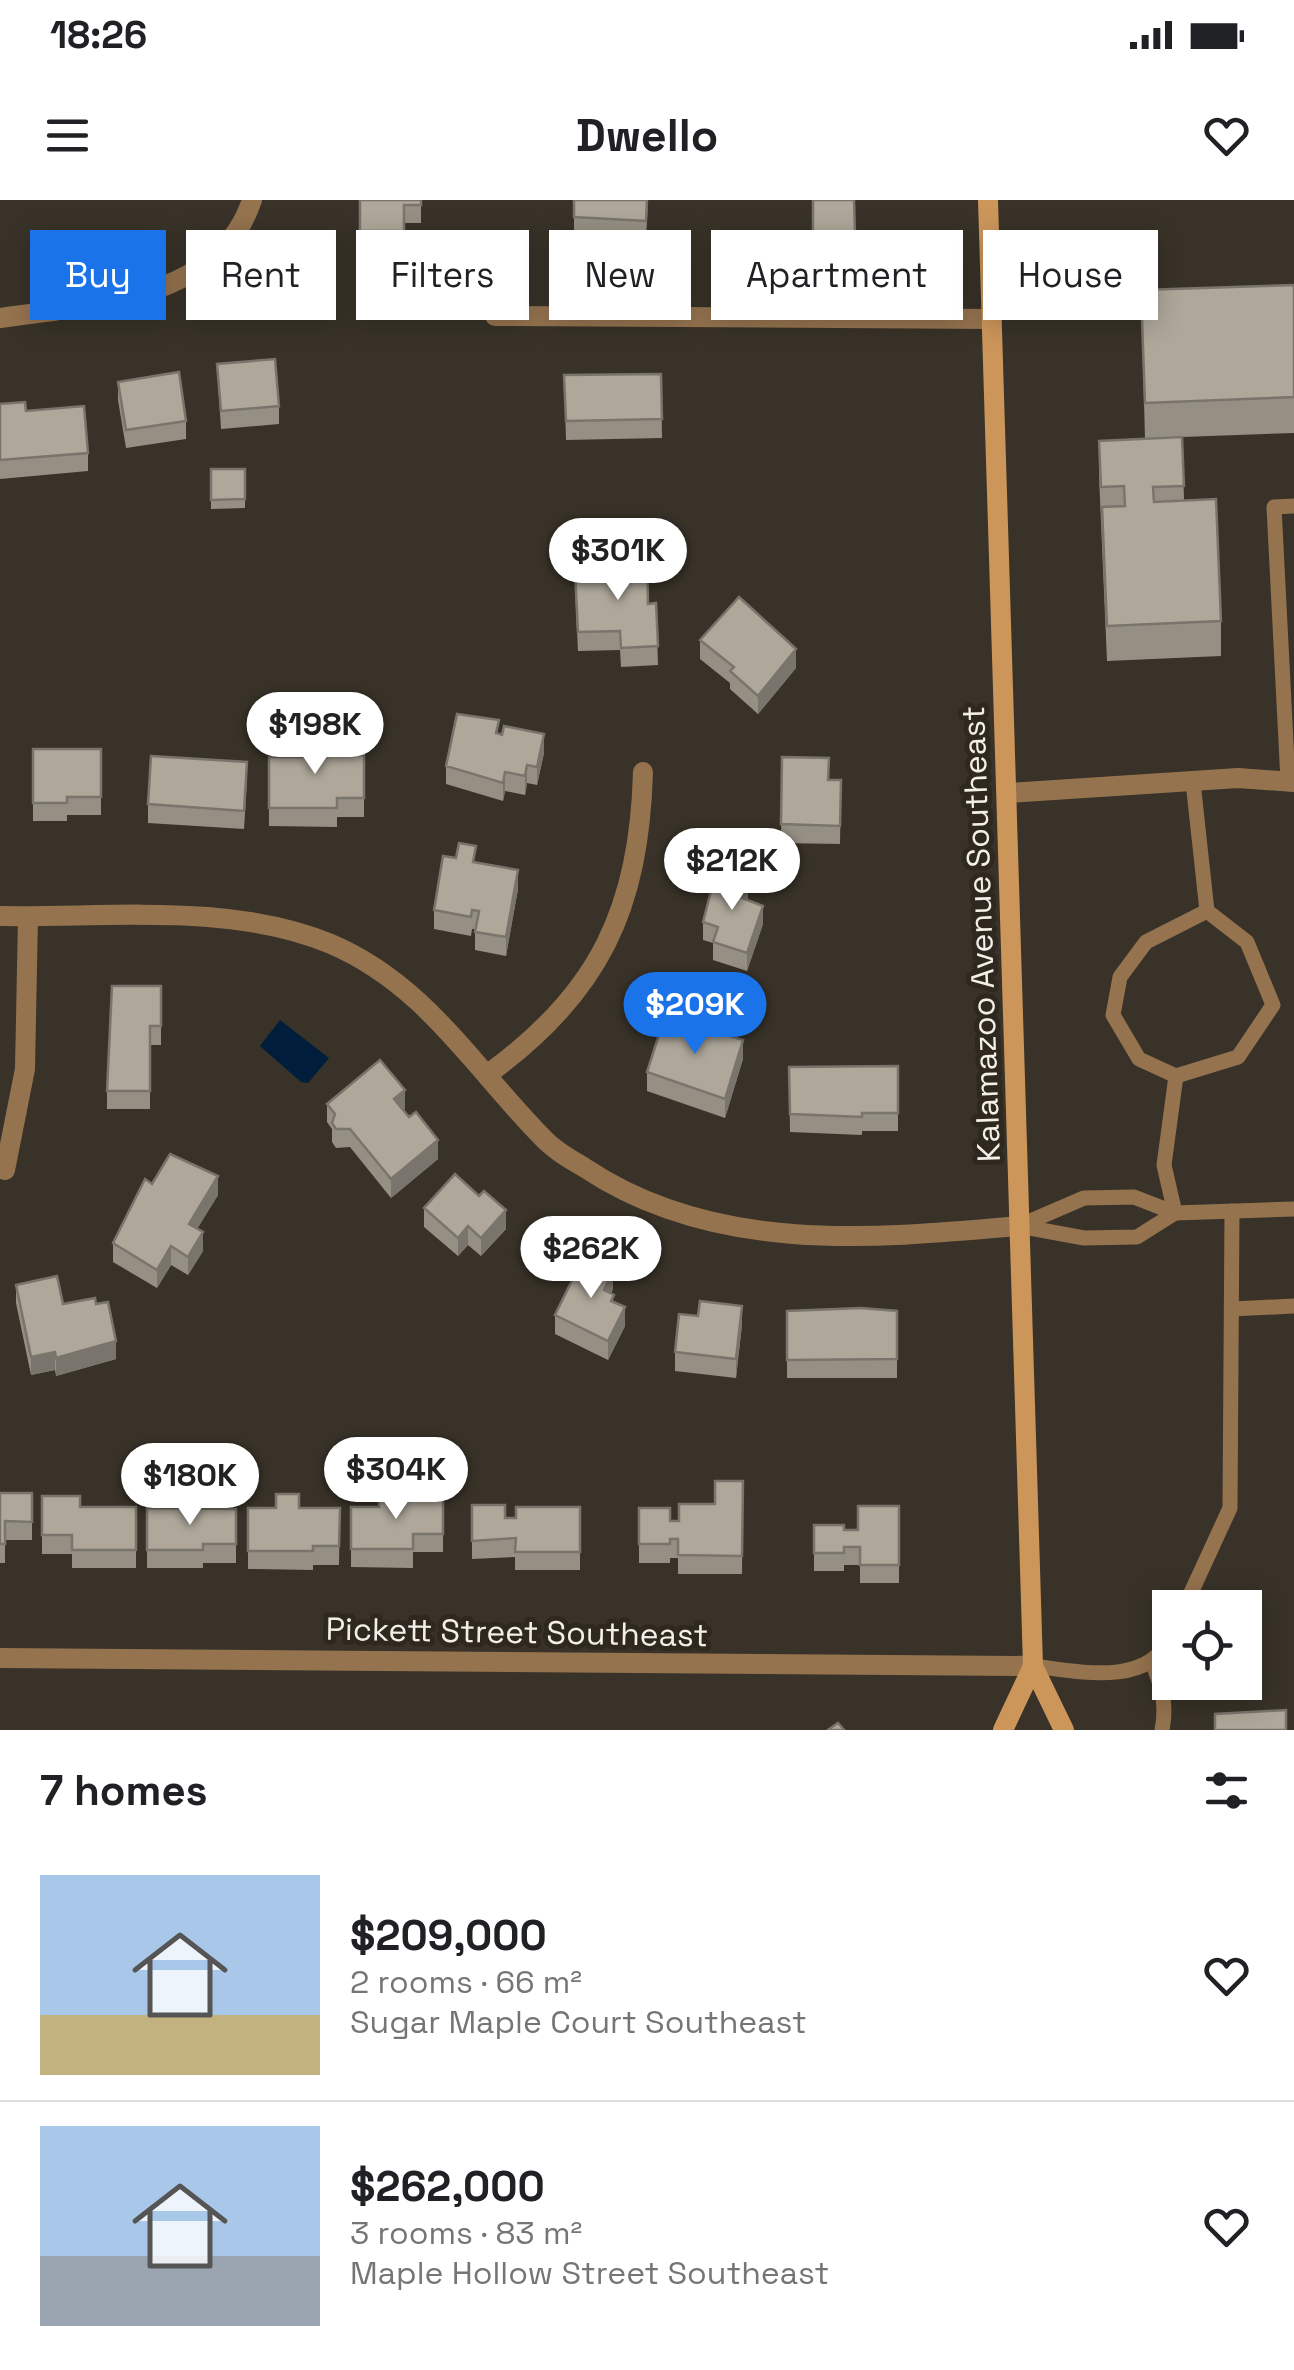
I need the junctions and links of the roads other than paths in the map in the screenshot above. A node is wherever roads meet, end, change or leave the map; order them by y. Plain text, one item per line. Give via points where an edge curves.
1 (252, 200) edge
2 (988, 200) edge
3 (989, 230) edge
4 (529, 316) edge
5 (0, 318) edge
6 (983, 319) edge
7 (992, 320) edge
8 (1294, 506) edge
9 (1288, 642) edge
10 (643, 772) dead end
11 (1193, 782) junction
12 (1291, 782) edge
13 (1008, 793) junction
14 (1206, 911) junction
15 (0, 916) edge
16 (28, 916) junction
17 (488, 1074) junction
18 (1176, 1076) junction
19 (5, 1170) dead end
20 (1294, 1209) edge
21 (1232, 1211) junction
22 (1175, 1213) junction
23 (1019, 1226) junction
24 (1294, 1306) edge
25 (1232, 1309) junction
26 (1192, 1590) edge
27 (0, 1658) edge
28 (1152, 1662) edge
29 (1033, 1666) junction
30 (1164, 1700) edge
31 (1004, 1730) edge
32 (1064, 1730) edge
33 (1162, 1730) edge

1 - 5 street via 232,243 188,279 90,305
2 - 3 main road, Kalamazoo Avenue Southeast
4 - 6 street
7 - 13 main road, Kalamazoo Avenue Southeast
8 - 9 lane via 1274,507
9 - 12 lane
10 - 17 street via 635,866 605,946 566,1008
11 - 12 street
11 - 13 street
11 - 14 lane
13 - 23 main road, Kalamazoo Avenue Southeast
14 - 18 lane via 1146,942 1120,977 1113,1015 1139,1059
14 - 18 lane via 1248,942 1272,1005 1238,1057
15 - 16 street
16 - 17 street via 256,923 333,945 399,985
16 - 19 street via 25,1069
17 - 23 street via 552,1147 616,1187 690,1217 734,1228 846,1236
18 - 22 lane via 1164,1164
20 - 21 lane
21 - 22 lane
21 - 25 lane
22 - 23 lane via 1137,1237 1084,1238
22 - 23 lane via 1134,1196 1084,1198
23 - 29 main road, Kalamazoo Avenue Southeast
24 - 25 lane
25 - 26 lane via 1230,1508
27 - 29 street, Pickett Street Southeast
28 - 29 lane via 1101,1673
29 - 31 main road, Kalamazoo Avenue Southeast
29 - 32 main road, Kalamazoo Avenue Southeast
30 - 33 lane

